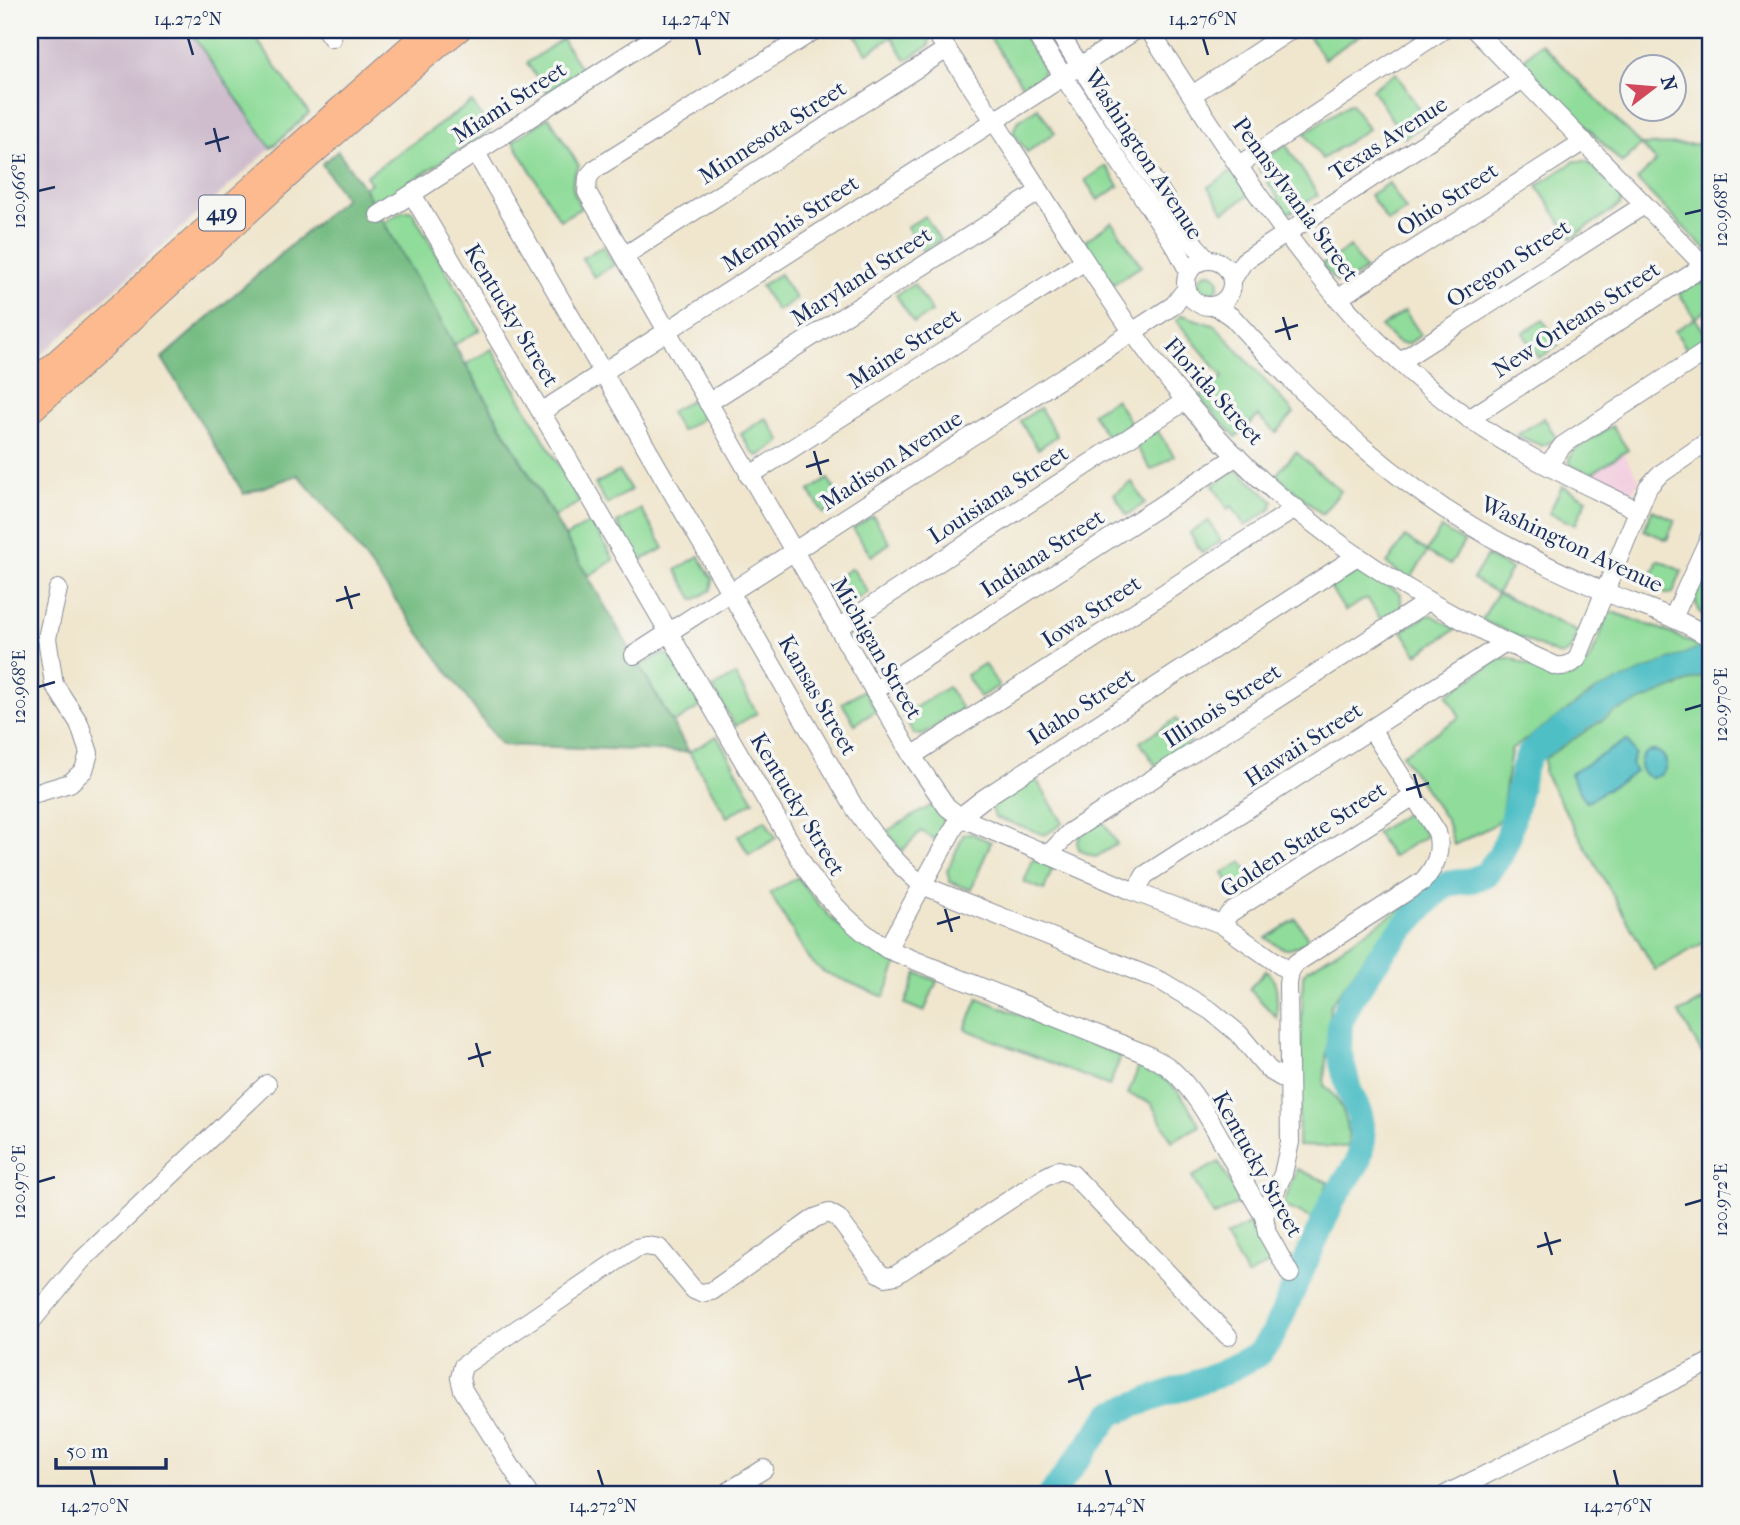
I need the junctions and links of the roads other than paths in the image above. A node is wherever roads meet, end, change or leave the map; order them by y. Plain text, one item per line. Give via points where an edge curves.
1 (428, 30) edge
2 (459, 30) edge
3 (666, 30) edge
4 (815, 30) edge
5 (934, 30) edge
6 (1033, 30) edge
7 (1057, 30) edge
8 (1136, 30) edge
9 (1149, 30) edge
10 (1291, 30) edge
11 (1443, 30) edge
12 (1475, 30) edge
13 (947, 49) junction
14 (1072, 71) junction
15 (1523, 79) junction
16 (382, 82) junction
17 (1192, 95) junction
18 (995, 122) junction
19 (1584, 141) junction
20 (476, 153) junction
21 (1239, 165) junction
22 (1040, 191) junction
23 (412, 194) junction
24 (1644, 205) junction
25 (379, 215) dead end
26 (1285, 234) junction
27 (624, 256) junction
28 (1085, 261) junction
29 (1708, 267) edge
30 (1221, 281) junction
31 (1190, 287) junction
32 (1337, 299) junction
33 (667, 331) junction
34 (1132, 333) junction
35 (1710, 349) edge
36 (1399, 362) junction
37 (603, 372) junction
38 (30, 386) edge
39 (1185, 401) junction
40 (708, 403) junction
41 (30, 412) edge
42 (541, 412) junction
43 (1469, 419) junction
44 (1710, 440) edge
45 (1237, 456) junction
46 (1548, 465) junction
47 (749, 476) junction
48 (1296, 508) junction
49 (1637, 510) junction
50 (1710, 536) edge
51 (793, 552) junction
52 (1357, 556) junction
53 (58, 589) dead end
54 (1605, 592) junction
55 (731, 593) junction
56 (1427, 602) junction
57 (1673, 618) junction
58 (838, 628) junction
59 (668, 633) junction
60 (1710, 638) edge
61 (1504, 643) junction
62 (634, 656) dead end
63 (874, 691) junction
64 (1371, 729) junction
65 (912, 756) junction
66 (30, 794) edge
67 (1414, 796) junction
68 (960, 817) junction
69 (1048, 855) junction
70 (922, 885) junction
71 (1135, 892) junction
72 (1221, 924) junction
73 (887, 948) junction
74 (1290, 972) junction
75 (1288, 1081) junction
76 (267, 1084) dead end
77 (1264, 1216) junction
78 (1290, 1274) dead end
79 (30, 1323) edge
80 (1228, 1336) dead end
81 (1710, 1362) edge
82 (764, 1469) dead end
83 (528, 1495) edge
84 (723, 1495) edge
85 (1446, 1495) edge

1 - 16 main road, 419
2 - 16 main road, 419
3 - 20 street, Miami Street
4 - 27 street, Michigan Street via 588,177 587,192
5 - 13 street, Florida Street
6 - 14 street, Washington Avenue
7 - 14 street, Washington Avenue
8 - 14 street, Memphis Street
9 - 17 street, Pennsylvania Street
10 - 17 street
11 - 21 street
12 - 15 street
13 - 18 street, Florida Street
13 - 27 street, Minnesota Street
14 - 18 street, Memphis Street
14 - 30 street, Washington Avenue
14 - 31 street, Washington Avenue via 1177,248
15 - 19 street
15 - 26 street, Texas Avenue
16 - 38 main road, 419
16 - 41 main road, 419 via 352,118
17 - 21 street, Pennsylvania Street
18 - 22 street, Florida Street
18 - 33 street, Memphis Street
19 - 24 street
19 - 32 street, Ohio Street
20 - 23 street, Miami Street
20 - 37 street, Kansas Street
21 - 26 street, Pennsylvania Street
22 - 28 street, Florida Street
22 - 40 street, Maryland Street
23 - 25 street, Miami Street
23 - 42 street, Kentucky Street
24 - 29 street
24 - 36 street, Oregon Street
26 - 30 street, Texas Avenue
26 - 32 street, Pennsylvania Street
27 - 33 street, Michigan Street
28 - 34 street, Florida Street
28 - 47 street, Maine Street
29 - 43 street, New Orleans Street
30 - 31 street via 1209,307
30 - 31 street via 1200,261
30 - 54 street, Washington Avenue via 1233,318 1323,414 1405,482 1500,541
31 - 34 street, Madison Avenue via 1174,305
32 - 36 street, Pennsylvania Street
33 - 37 street, Memphis Street
33 - 40 street, Michigan Street
34 - 39 street, Florida Street
34 - 51 street, Madison Avenue
35 - 46 street via 1563,445
36 - 43 street, Pennsylvania Street
37 - 42 street, Memphis Street
37 - 55 street, Kansas Street
39 - 45 street, Florida Street
39 - 58 street, Louisiana Street
40 - 47 street, Michigan Street
42 - 59 street, Kentucky Street
43 - 46 street, Pennsylvania Street
44 - 49 street via 1659,475
45 - 48 street, Florida Street
45 - 63 street, Indiana Street
46 - 49 street, Pennsylvania Street
47 - 51 street, Michigan Street
48 - 52 street, Florida Street
48 - 65 street, Iowa Street
49 - 54 street
50 - 57 street
51 - 55 street, Madison Avenue
51 - 58 street, Michigan Street
52 - 56 street, Florida Street
52 - 68 street, Idaho Street
53 - 66 street via 47,638 54,684 79,723 89,753 84,770 70,783
54 - 57 street, Washington Avenue
54 - 61 street, Florida Street via 1577,659 1568,666 1556,666
55 - 59 street, Madison Avenue
55 - 70 street, Kansas Street via 856,810 877,842
56 - 61 street, Florida Street
56 - 69 street, Illinois Street via 1070,832
57 - 60 street, Washington Avenue
58 - 63 street, Michigan Street
59 - 62 street, Madison Avenue
59 - 73 street, Kentucky Street via 821,891 851,923
61 - 64 street, Hawaii Street
63 - 65 street, Michigan Street
64 - 67 street
64 - 71 street, Hawaii Street via 1145,875
65 - 68 street, Michigan Street via 947,807
67 - 72 street, Golden State Street via 1230,913
67 - 74 street via 1441,846 1432,871 1296,963
68 - 69 street, Michigan Street
68 - 70 street, Idaho Street
69 - 71 street, Michigan Street
70 - 73 street, Idaho Street
70 - 75 street, Kansas Street via 1169,986 1211,1011 1269,1070
71 - 72 street, Michigan Street
72 - 74 street, Michigan Street
73 - 77 street, Kentucky Street via 1167,1066 1185,1083
74 - 75 street
75 - 77 street via 1288,1157
76 - 79 street via 82,1260
77 - 78 street, Kentucky Street via 1267,1233
80 - 83 street via 1072,1174 1059,1170 896,1275 886,1277 829,1213 815,1217 712,1291 701,1293 659,1248 636,1248 463,1366 463,1390
81 - 85 street
82 - 84 street

